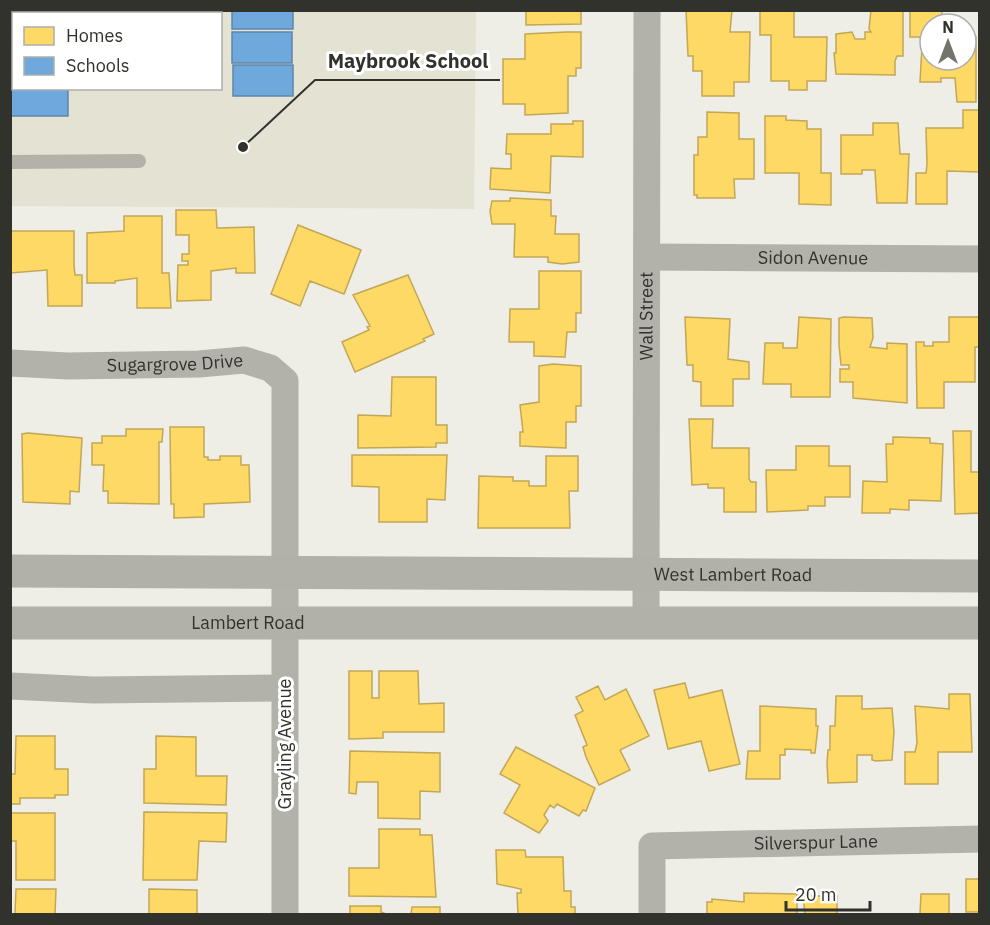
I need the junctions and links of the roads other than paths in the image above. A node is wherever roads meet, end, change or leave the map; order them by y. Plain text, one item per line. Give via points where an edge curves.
1 (647, 10) edge
2 (139, 161) dead end
3 (10, 162) edge
4 (647, 257) junction
5 (980, 259) edge
6 (10, 363) edge
7 (10, 571) edge
8 (285, 574) junction
9 (646, 576) junction
10 (980, 576) edge
11 (646, 622) junction
12 (10, 623) edge
13 (980, 623) edge
14 (284, 625) junction
15 (10, 686) edge
16 (284, 688) junction
17 (980, 839) edge
18 (285, 915) edge
19 (652, 915) edge

1 - 4 street, Wall Street
2 - 3 lane
4 - 5 street, Sidon Avenue
4 - 9 street, Wall Street
6 - 8 street, Sugargrove Drive via 68,366 244,360 270,368 285,381
7 - 8 main road
8 - 9 main road, West Lambert Road
8 - 14 street, Grayling Avenue
9 - 10 main road, West Lambert Road
9 - 11 street, Wall Street
11 - 13 main road
11 - 14 main road, Lambert Road
12 - 14 main road, Lambert Road
14 - 16 street, Grayling Avenue
15 - 16 street via 93,690
16 - 18 street, Grayling Avenue
17 - 19 street, Silverspur Lane via 652,846

